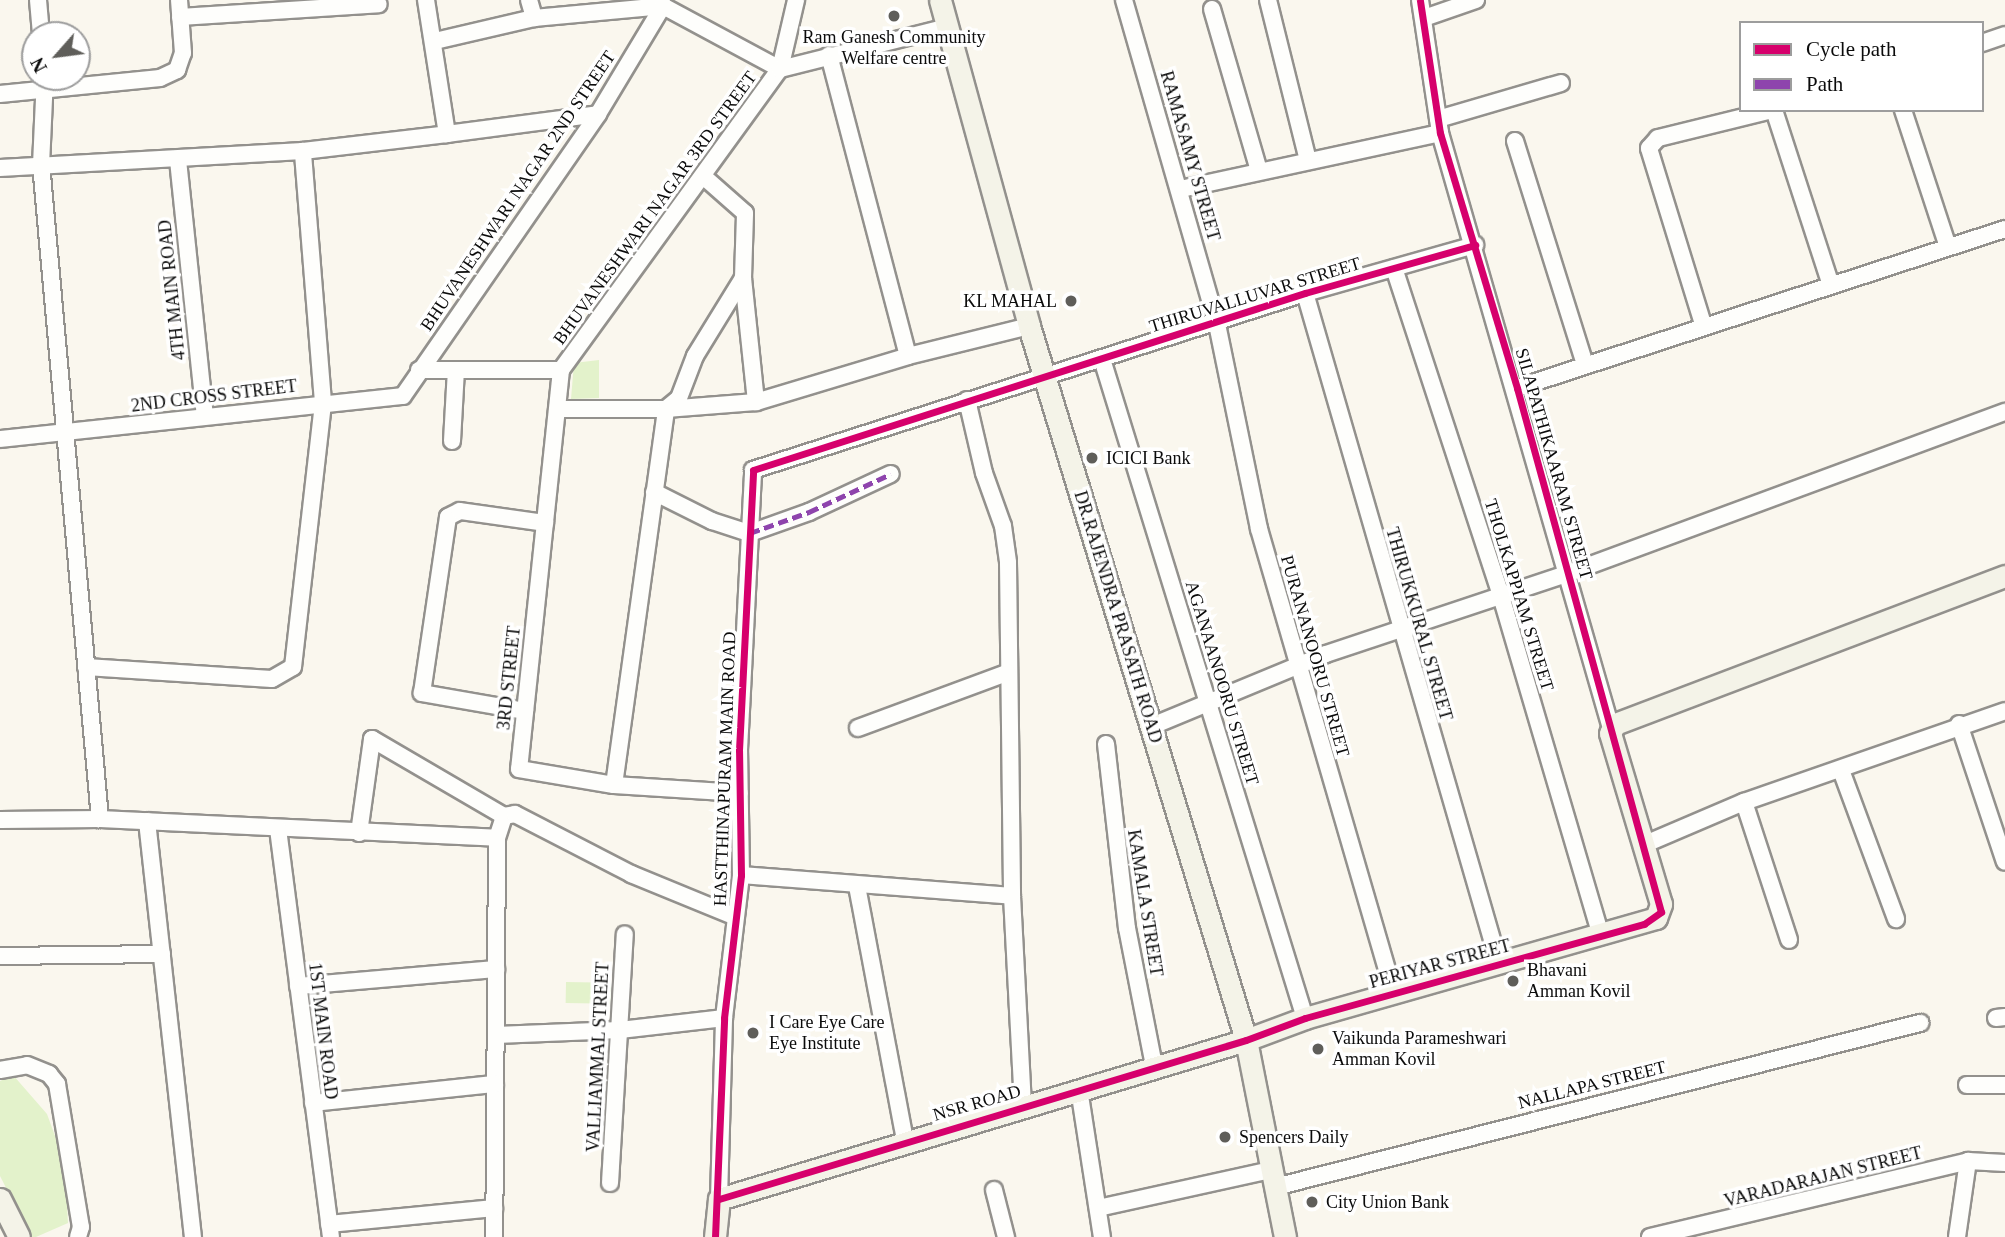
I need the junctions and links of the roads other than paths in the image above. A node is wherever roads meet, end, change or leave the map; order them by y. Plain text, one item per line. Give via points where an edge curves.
1 (38, 0) edge
2 (179, 0) edge
3 (426, 0) edge
4 (529, 0) edge
5 (796, 0) edge
6 (940, 0) edge
7 (1124, 0) edge
8 (1268, 0) edge
9 (1420, 0) edge
10 (1476, 0) edge
11 (662, 3) edge
12 (379, 4) dead end
13 (1212, 9) dead end
14 (180, 17) junction
15 (534, 18) junction
16 (1424, 18) junction
17 (40, 21) edge
18 (947, 27) junction
19 (2005, 35) edge
20 (435, 41) junction
21 (1984, 42) edge
22 (829, 55) junction
23 (780, 69) junction
24 (91, 82) edge
25 (1561, 83) dead end
26 (21, 89) edge
27 (46, 91) edge
28 (0, 94) edge
29 (1765, 112) edge
30 (1774, 112) edge
31 (1904, 112) edge
32 (598, 114) junction
33 (1439, 126) junction
34 (447, 134) junction
35 (1515, 141) dead end
36 (303, 151) junction
37 (178, 160) junction
38 (1308, 161) junction
39 (41, 164) junction
40 (0, 168) edge
41 (1259, 171) junction
42 (703, 176) junction
43 (1181, 188) junction
44 (2005, 229) edge
45 (1475, 245) junction
46 (1948, 247) junction
47 (1394, 268) junction
48 (743, 278) junction
49 (1830, 282) junction
50 (1305, 293) junction
51 (1217, 324) junction
52 (1703, 324) junction
53 (1028, 326) junction
54 (908, 356) junction
55 (1102, 359) junction
56 (1585, 365) junction
57 (419, 370) junction
58 (456, 370) junction
59 (561, 370) junction
60 (1044, 375) junction
61 (1517, 388) junction
62 (967, 400) junction
63 (323, 402) junction
64 (756, 402) junction
65 (564, 409) junction
66 (666, 409) junction
67 (2005, 412) edge
68 (205, 416) junction
69 (68, 433) junction
70 (0, 439) edge
71 (452, 441) dead end
72 (753, 470) joint
73 (891, 474) dead end
74 (654, 492) junction
75 (545, 523) junction
76 (750, 533) junction
77 (1569, 573) junction
78 (2005, 576) edge
79 (1501, 596) junction
80 (1399, 630) junction
81 (86, 667) junction
82 (1297, 667) junction
83 (1007, 673) junction
84 (1208, 703) junction
85 (525, 711) junction
86 (2005, 711) edge
87 (1959, 724) junction
88 (1152, 726) junction
89 (858, 728) dead end
90 (1611, 728) junction
91 (1106, 744) dead end
92 (1842, 770) junction
93 (614, 785) junction
94 (740, 793) junction
95 (1744, 802) junction
96 (504, 816) junction
97 (100, 819) junction
98 (0, 820) edge
99 (147, 821) junction
100 (278, 830) junction
101 (359, 833) junction
102 (498, 838) junction
103 (1643, 845) junction
104 (2005, 862) edge
105 (741, 876) junction
106 (857, 886) junction
107 (1012, 896) junction
108 (736, 917) junction
109 (1896, 919) dead end
110 (1644, 924) joint
111 (625, 934) dead end
112 (1601, 935) junction
113 (1789, 940) dead end
114 (162, 954) junction
115 (0, 956) edge
116 (1499, 964) junction
117 (496, 969) junction
118 (298, 986) junction
119 (1394, 993) junction
120 (724, 1018) junction
121 (1305, 1018) junction
122 (1920, 1023) dead end
123 (620, 1030) junction
124 (496, 1035) junction
125 (1246, 1040) junction
126 (1154, 1066) junction
127 (0, 1070) edge
128 (495, 1084) junction
129 (2005, 1084) edge
130 (1968, 1085) dead end
131 (1079, 1089) junction
132 (313, 1102) junction
133 (1023, 1106) junction
134 (905, 1140) junction
135 (1968, 1161) junction
136 (2005, 1163) edge
137 (1273, 1179) junction
138 (610, 1183) dead end
139 (994, 1190) dead end
140 (0, 1199) edge
141 (719, 1199) junction
142 (494, 1208) junction
143 (1098, 1208) junction
144 (330, 1230) edge
145 (19, 1237) edge
146 (78, 1237) edge
147 (193, 1237) edge
148 (494, 1237) edge
149 (715, 1237) edge
150 (1006, 1237) edge
151 (1102, 1237) edge
152 (1285, 1237) edge
153 (1650, 1237) edge
154 (1957, 1237) edge

1 - 17 street
2 - 14 street
3 - 20 street
4 - 15 street
5 - 23 street
6 - 18 street, DR.RAJENDRA PRASATH ROAD
7 - 43 street, RAMASAMY STREET
8 - 38 street
9 - 16 street, SILAPATHIKAARAM STREET
10 - 16 street
11 - 15 street
11 - 23 street
11 - 32 street, BHUVANESHWARI NAGAR 2ND STREET
12 - 14 street
13 - 41 street
14 - 24 street via 183,53 177,71 160,78
15 - 20 street
16 - 33 street, SILAPATHIKAARAM STREET
18 - 22 street
18 - 53 street, DR.RAJENDRA PRASATH ROAD
19 - 21 street
20 - 34 street
22 - 23 street
22 - 54 street
23 - 42 street, BHUVANESHWARI NAGAR 3RD STREET
25 - 33 street
26 - 28 street
27 - 39 street
29 - 52 street via 1658,138 1649,148
30 - 49 street
31 - 46 street
32 - 34 street
32 - 57 street, BHUVANESHWARI NAGAR 2ND STREET
33 - 38 street
33 - 45 street, SILAPATHIKAARAM STREET
34 - 36 street
35 - 56 street
36 - 37 street
36 - 63 street
37 - 39 street
37 - 68 street, 4TH MAIN ROAD
38 - 41 street
39 - 40 street
39 - 69 street
41 - 43 street
42 - 48 street via 745,213
42 - 59 street, BHUVANESHWARI NAGAR 3RD STREET
43 - 51 street, RAMASAMY STREET
44 - 46 street
45 - 47 street, THIRUVALLUVAR STREET
45 - 61 street, SILAPATHIKAARAM STREET
46 - 49 street
47 - 50 street, THIRUVALLUVAR STREET
47 - 79 street, THOLKAPPIAM STREET
48 - 64 street
48 - 66 street via 695,356 679,398
49 - 52 street
50 - 51 street, THIRUVALLUVAR STREET
50 - 80 street, THIRUKKURAL STREET
51 - 55 street, THIRUVALLUVAR STREET
51 - 82 street, PURANANOORU STREET via 1259,529
52 - 56 street
53 - 54 street
53 - 60 street, DR.RAJENDRA PRASATH ROAD
54 - 64 street
55 - 60 street, THIRUVALLUVAR STREET
55 - 84 street, AGANAANOORU STREET
56 - 61 street
57 - 58 street
57 - 63 street, 2ND CROSS STREET via 403,396
58 - 59 street
58 - 71 street
59 - 65 street, 3RD STREET
60 - 62 street, THIRUVALLUVAR STREET
60 - 88 street, DR.RAJENDRA PRASATH ROAD
61 - 77 street, SILAPATHIKAARAM STREET
62 - 72 street, THIRUVALLUVAR STREET
62 - 83 street via 984,473 1003,526 1008,563
63 - 68 street, 2ND CROSS STREET
63 - 81 street via 289,672 272,679
64 - 66 street
65 - 66 street
65 - 75 street, 3RD STREET
66 - 74 street
67 - 77 street
68 - 69 street, 2ND CROSS STREET
69 - 70 street, 2ND CROSS STREET
69 - 81 street
72 - 76 street, HASTTHINAPURAM MAIN ROAD
73 - 76 street
74 - 76 street via 712,521
74 - 93 street
75 - 85 street, 3RD STREET
75 - 85 street via 460,511 448,517 422,693
76 - 94 street, HASTTHINAPURAM MAIN ROAD
77 - 79 street
77 - 90 street, SILAPATHIKAARAM STREET
78 - 90 street
79 - 80 street
79 - 112 street, THOLKAPPIAM STREET
80 - 82 street
80 - 116 street, THIRUKKURAL STREET
81 - 97 street
82 - 84 street
82 - 119 street, PURANANOORU STREET
83 - 89 street
83 - 107 street via 1014,788
84 - 88 street
84 - 121 street, AGANAANOORU STREET
85 - 93 street, 3RD STREET via 519,769
86 - 87 street
87 - 92 street
87 - 104 street
88 - 125 street, DR.RAJENDRA PRASATH ROAD
90 - 103 street, SILAPATHIKAARAM STREET
91 - 126 street, KAMALA STREET via 1127,928
92 - 95 street
92 - 109 street
93 - 94 street, 3RD STREET
94 - 105 street, HASTTHINAPURAM MAIN ROAD
95 - 103 street
95 - 113 street
96 - 101 street via 372,739
96 - 102 street
96 - 108 street via 515,814 631,874
97 - 98 street
97 - 99 street
99 - 100 street
99 - 114 street
100 - 101 street
100 - 118 street, 1ST MAIN ROAD
101 - 102 street
102 - 117 street
103 - 110 street, SILAPATHIKAARAM STREET via 1661,904 1656,918
105 - 106 street
105 - 108 street, HASTTHINAPURAM MAIN ROAD
106 - 107 street
106 - 134 street
107 - 133 street
108 - 120 street, HASTTHINAPURAM MAIN ROAD
110 - 112 street, PERIYAR STREET
111 - 123 street, VALLIAMMAL STREET
112 - 116 street, PERIYAR STREET
114 - 115 street
114 - 147 street
116 - 119 street, PERIYAR STREET
117 - 118 street
117 - 124 street
118 - 132 street, 1ST MAIN ROAD
119 - 121 street, PERIYAR STREET
120 - 123 street
120 - 141 street, HASTTHINAPURAM MAIN ROAD
121 - 125 street, PERIYAR STREET
122 - 137 street, NALLAPA STREET
123 - 124 street
123 - 138 street, VALLIAMMAL STREET
124 - 128 street
125 - 126 street, NSR ROAD
125 - 137 street, DR.RAJENDRA PRASATH ROAD
126 - 131 street, NSR ROAD
127 - 146 street via 27,1065 49,1074 57,1084 81,1227
128 - 132 street
128 - 142 street
129 - 130 street
131 - 133 street, NSR ROAD
131 - 143 street
132 - 144 street, 1ST MAIN ROAD
133 - 134 street, NSR ROAD
134 - 141 street, NSR ROAD
135 - 136 street, VARADARAJAN STREET
135 - 153 street, VARADARAJAN STREET
135 - 154 street
137 - 143 street, NALLAPA STREET
137 - 152 street, DR.RAJENDRA PRASATH ROAD
139 - 150 street
140 - 145 street
141 - 149 street, HASTTHINAPURAM MAIN ROAD
142 - 144 street
142 - 148 street
143 - 151 street

